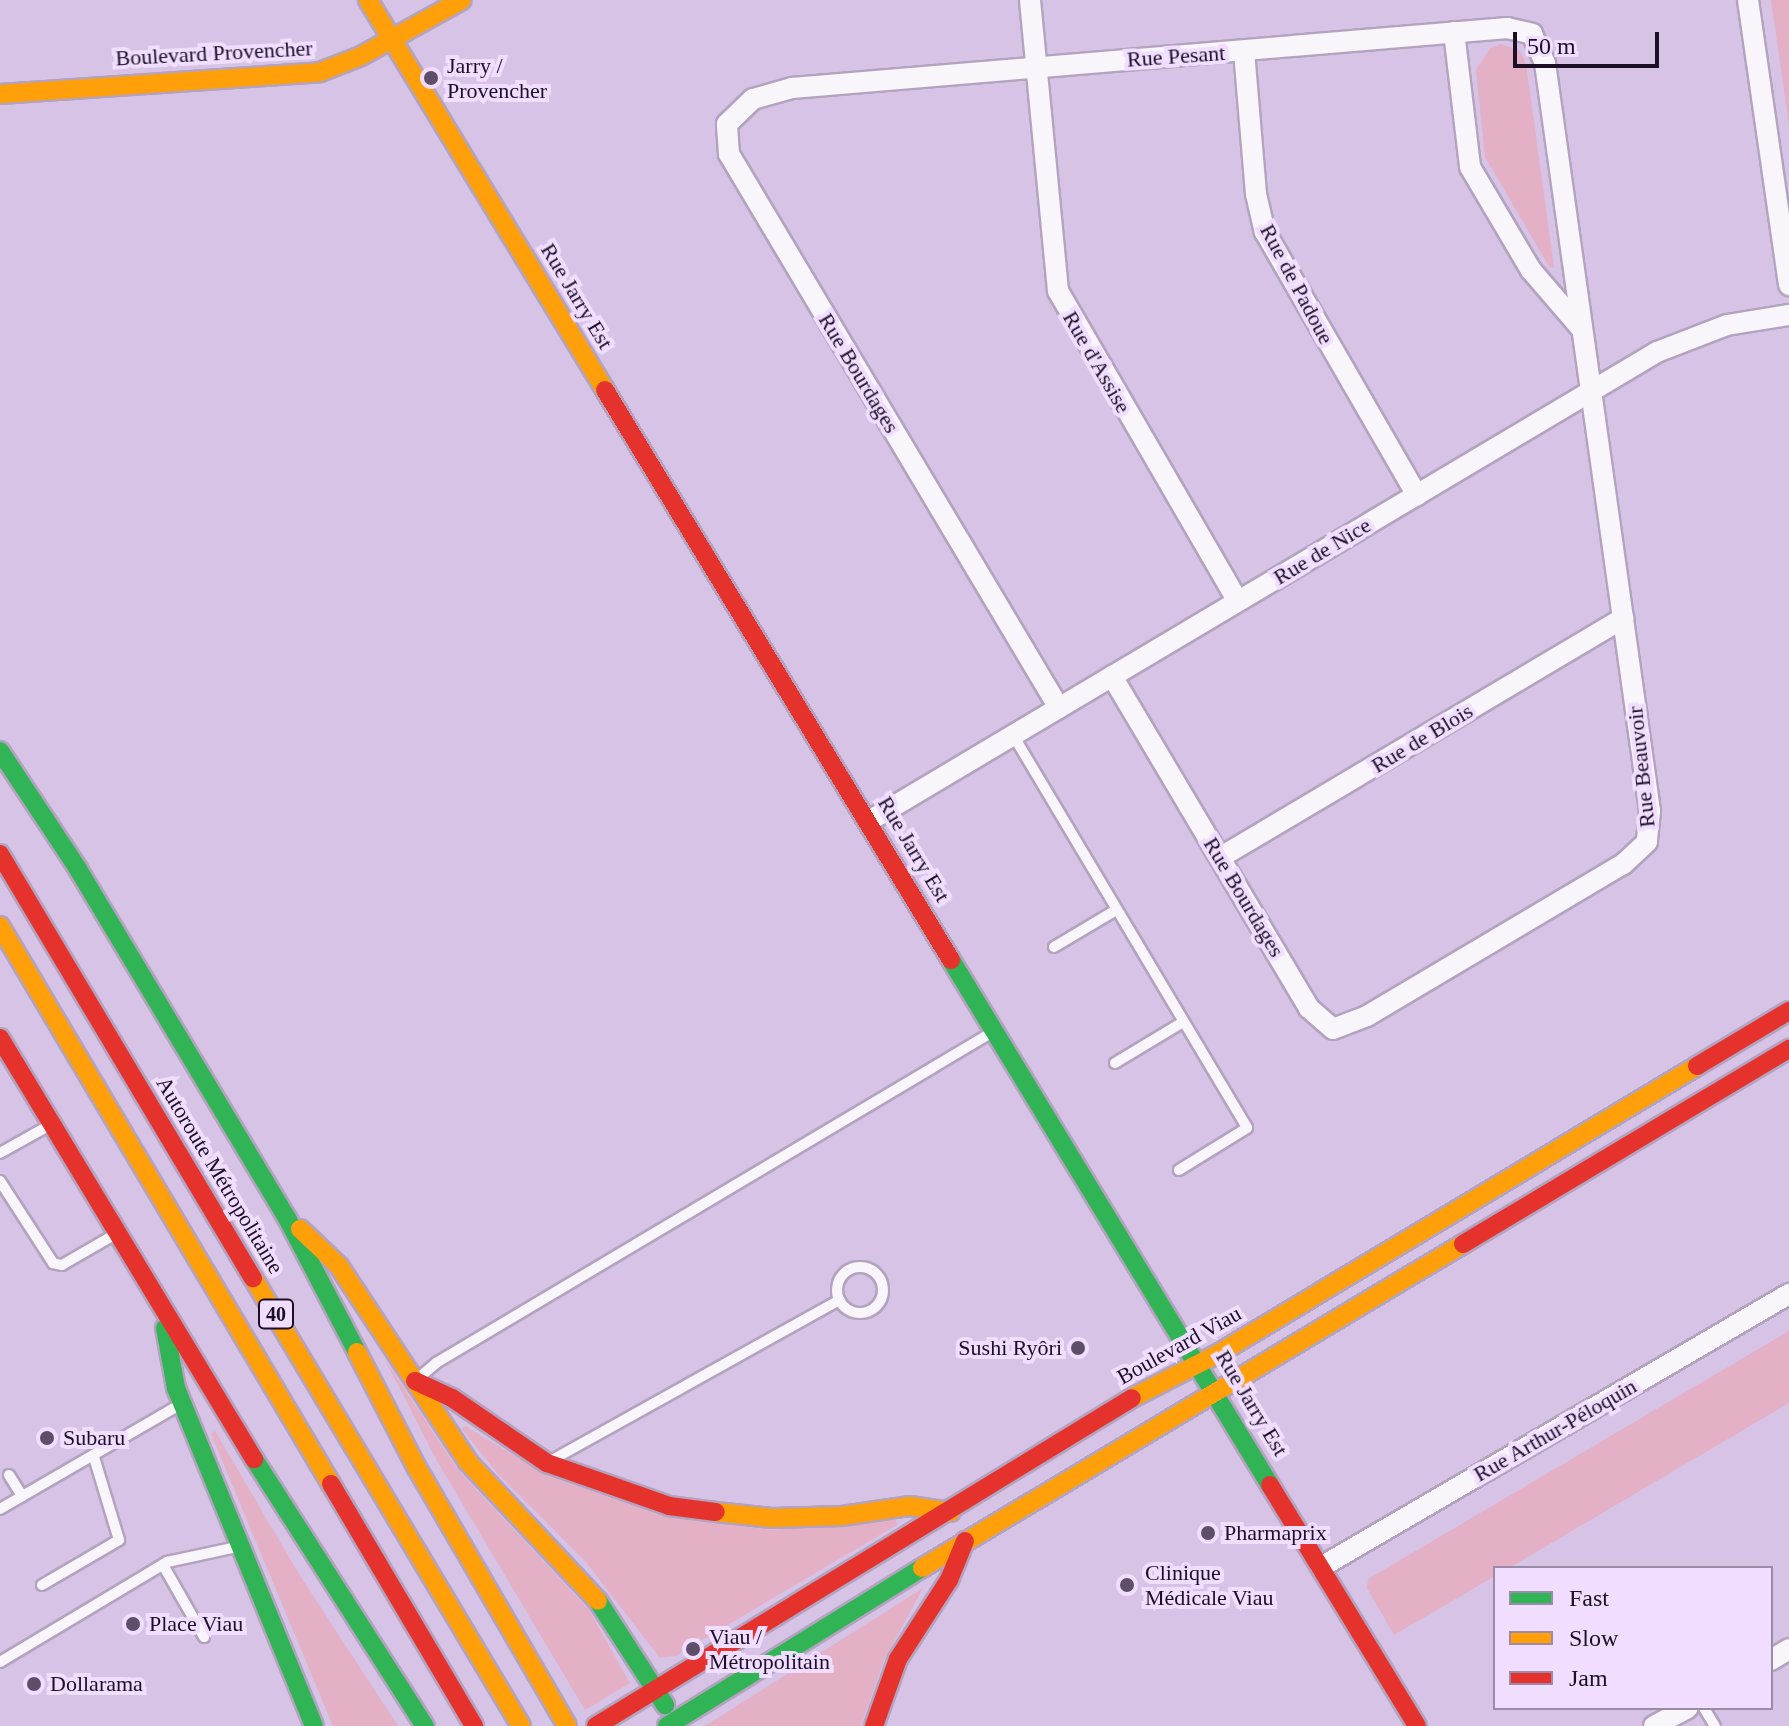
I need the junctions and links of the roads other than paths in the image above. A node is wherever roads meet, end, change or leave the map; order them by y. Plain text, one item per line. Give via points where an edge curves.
1 (368, 0) edge
2 (462, 0) edge
3 (1030, 0) edge
4 (1748, 0) edge
5 (1454, 32) junction
6 (1532, 34) joint
7 (392, 40) junction
8 (1244, 51) junction
9 (1035, 66) junction
10 (818, 85) joint
11 (0, 94) edge
12 (1789, 285) edge
13 (1789, 315) edge
14 (1580, 327) junction
15 (1589, 392) junction
16 (1417, 495) junction
17 (1238, 601) junction
18 (1623, 618) junction
19 (1112, 676) junction
20 (1059, 708) junction
21 (1013, 735) junction
22 (0, 751) edge
23 (869, 821) junction
24 (0, 854) edge
25 (1221, 857) junction
26 (1116, 910) junction
27 (0, 926) edge
28 (1054, 947) dead end
29 (1789, 1011) edge
30 (1183, 1022) junction
31 (1333, 1029) joint
32 (997, 1030) junction
33 (0, 1038) edge
34 (1789, 1049) edge
35 (1115, 1063) dead end
36 (50, 1125) junction
37 (0, 1153) edge
38 (1179, 1170) dead end
39 (0, 1181) edge
40 (287, 1218) junction
41 (115, 1234) junction
42 (1789, 1294) edge
43 (839, 1300) junction
44 (162, 1312) junction
45 (1200, 1363) junction
46 (415, 1381) junction
47 (1215, 1391) junction
48 (183, 1403) junction
49 (94, 1457) junction
50 (547, 1463) junction
51 (9, 1475) dead end
52 (22, 1496) junction
53 (0, 1509) edge
54 (951, 1512) junction
55 (965, 1541) junction
56 (241, 1546) junction
57 (163, 1565) junction
58 (1321, 1567) junction
59 (42, 1585) dead end
60 (204, 1637) dead end
61 (0, 1662) edge
62 (657, 1690) junction
63 (1684, 1710) edge
64 (673, 1725) edge
65 (314, 1726) edge
66 (425, 1726) edge
67 (474, 1726) edge
68 (521, 1726) edge
69 (567, 1726) edge
70 (596, 1726) edge
71 (874, 1726) edge
72 (1417, 1726) edge
73 (1654, 1726) edge

1 - 7 main road, Rue Jarry Est
2 - 7 main road, Boulevard Provencher
3 - 9 street, Rue d'Assise
4 - 12 street
5 - 6 street, Rue Pesant via 1520,28
5 - 8 street, Rue Pesant
5 - 14 street via 1470,167 1531,270
6 - 14 street, Rue Beauvoir via 1545,63
7 - 11 main road, Boulevard Provencher via 336,67 304,75
7 - 23 main road, Rue Jarry Est
8 - 9 street, Rue Pesant
8 - 16 street, Rue de Padoue via 1256,194 1265,232
9 - 10 street, Rue Pesant
9 - 17 street, Rue d'Assise via 1058,291
10 - 20 street, Rue Bourdages via 766,94 737,110 727,124 729,154
13 - 15 street, Rue de Nice via 1691,335
14 - 15 street, Rue Beauvoir
15 - 16 street, Rue de Nice
15 - 18 street, Rue Beauvoir
16 - 17 street, Rue de Nice
17 - 19 street, Rue de Nice
18 - 25 street, Rue de Blois
18 - 31 street, Rue Beauvoir via 1650,811 1647,842 1610,872 1367,1016
19 - 20 street, Rue de Nice
19 - 25 street, Rue Bourdages
20 - 21 street, Rue de Nice
21 - 23 street, Rue de Nice
21 - 26 lane
22 - 40 main road via 85,881
23 - 32 main road, Rue Jarry Est
24 - 68 main road, Autoroute Métropolitaine / 40
25 - 31 street, Rue Bourdages via 1309,1008
26 - 28 lane
26 - 30 lane
27 - 67 main road, 40
29 - 45 main road, Boulevard Viau
30 - 35 lane
30 - 38 lane via 1247,1128
32 - 45 main road, Rue Jarry Est
32 - 46 lane via 436,1363
33 - 36 main road
34 - 47 main road
36 - 37 lane
36 - 41 main road
39 - 41 lane via 53,1263 62,1265
40 - 46 main road via 339,1266
40 - 69 main road via 417,1468
41 - 44 main road
42 - 58 street, Rue Arthur-Péloquin
43 - 43 lane via 858,1313 873,1309 882,1296 881,1280 871,1270 850,1269 840,1279
43 - 50 lane
44 - 48 main road
44 - 66 main road
45 - 47 main road, Rue Jarry Est
45 - 54 main road, Boulevard Viau via 1143,1391
46 - 50 main road via 452,1398
46 - 62 main road via 482,1478 601,1604
47 - 55 main road
47 - 58 main road, Rue Jarry Est
48 - 49 lane
48 - 56 main road
49 - 52 lane
49 - 59 lane via 119,1540
50 - 54 main road via 648,1501 733,1516 821,1517 910,1506
51 - 52 lane
52 - 53 lane
54 - 62 main road, Boulevard Viau
55 - 64 main road
55 - 71 main road via 949,1580 898,1659
56 - 57 lane
56 - 65 main road
57 - 60 lane
57 - 61 lane
58 - 72 main road, Rue Jarry Est
62 - 64 main road
62 - 70 main road, Boulevard Viau
63 - 73 street

